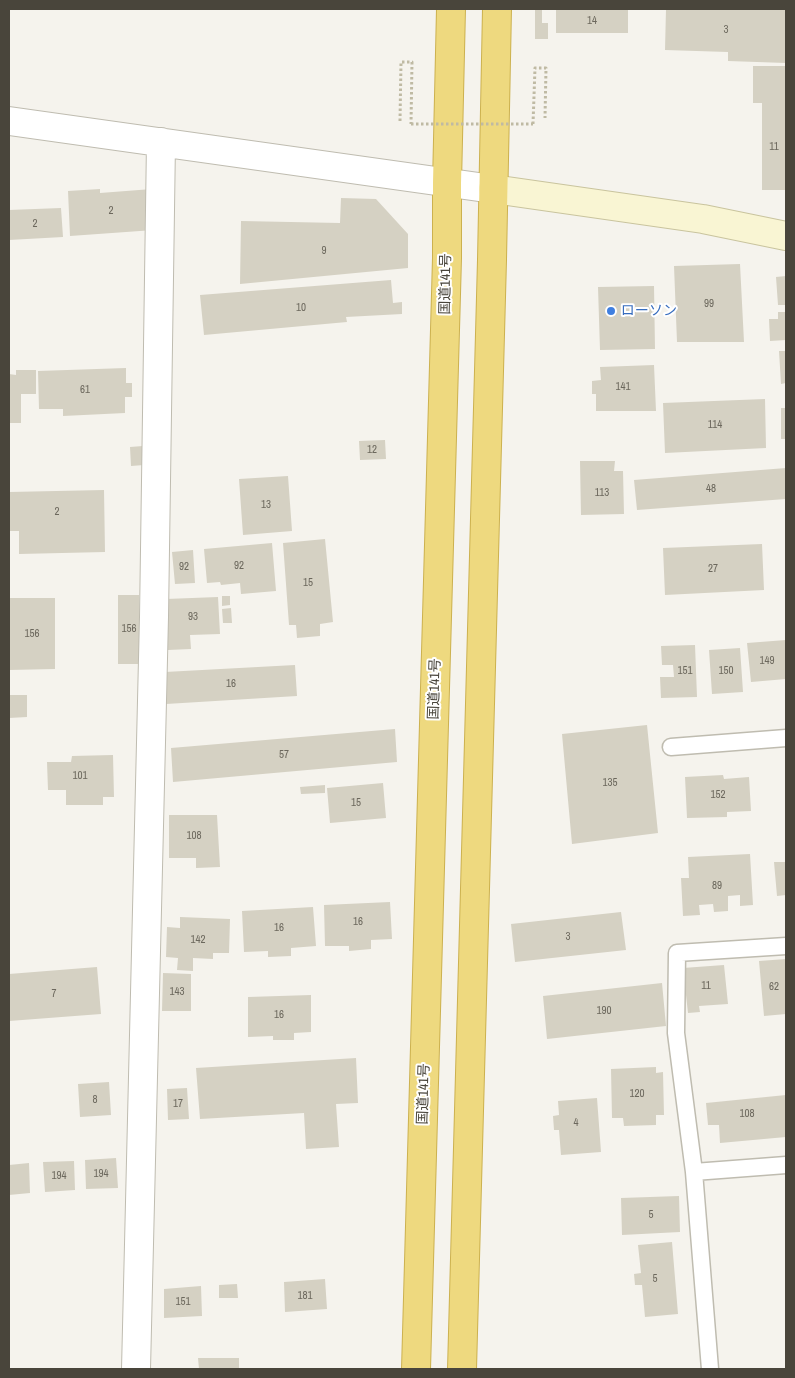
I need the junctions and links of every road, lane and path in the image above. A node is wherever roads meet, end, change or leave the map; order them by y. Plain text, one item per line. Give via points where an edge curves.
1 (451, 9) edge
2 (497, 9) edge
3 (546, 118) dead end
4 (9, 121) edge
5 (400, 121) dead end
6 (161, 142) junction
7 (447, 182) junction
8 (493, 189) junction
9 (786, 236) edge
10 (786, 738) edge
11 (671, 746) dead end
12 (786, 946) edge
13 (786, 1165) edge
14 (694, 1172) junction
15 (136, 1369) edge
16 (416, 1369) edge
17 (462, 1369) edge
18 (710, 1369) edge

1 - 7 highway, 国道141号
2 - 8 highway
3 - 5 path, bridge via 546,68 535,68 532,124 411,124 412,62 401,62
4 - 6 street
6 - 7 street
6 - 15 street via 154,617
7 - 8 street
7 - 16 highway, 国道141号 via 447,278
8 - 9 street via 703,219
8 - 17 highway
10 - 11 lane
12 - 14 lane via 677,952 676,1033
13 - 14 lane
14 - 18 lane

